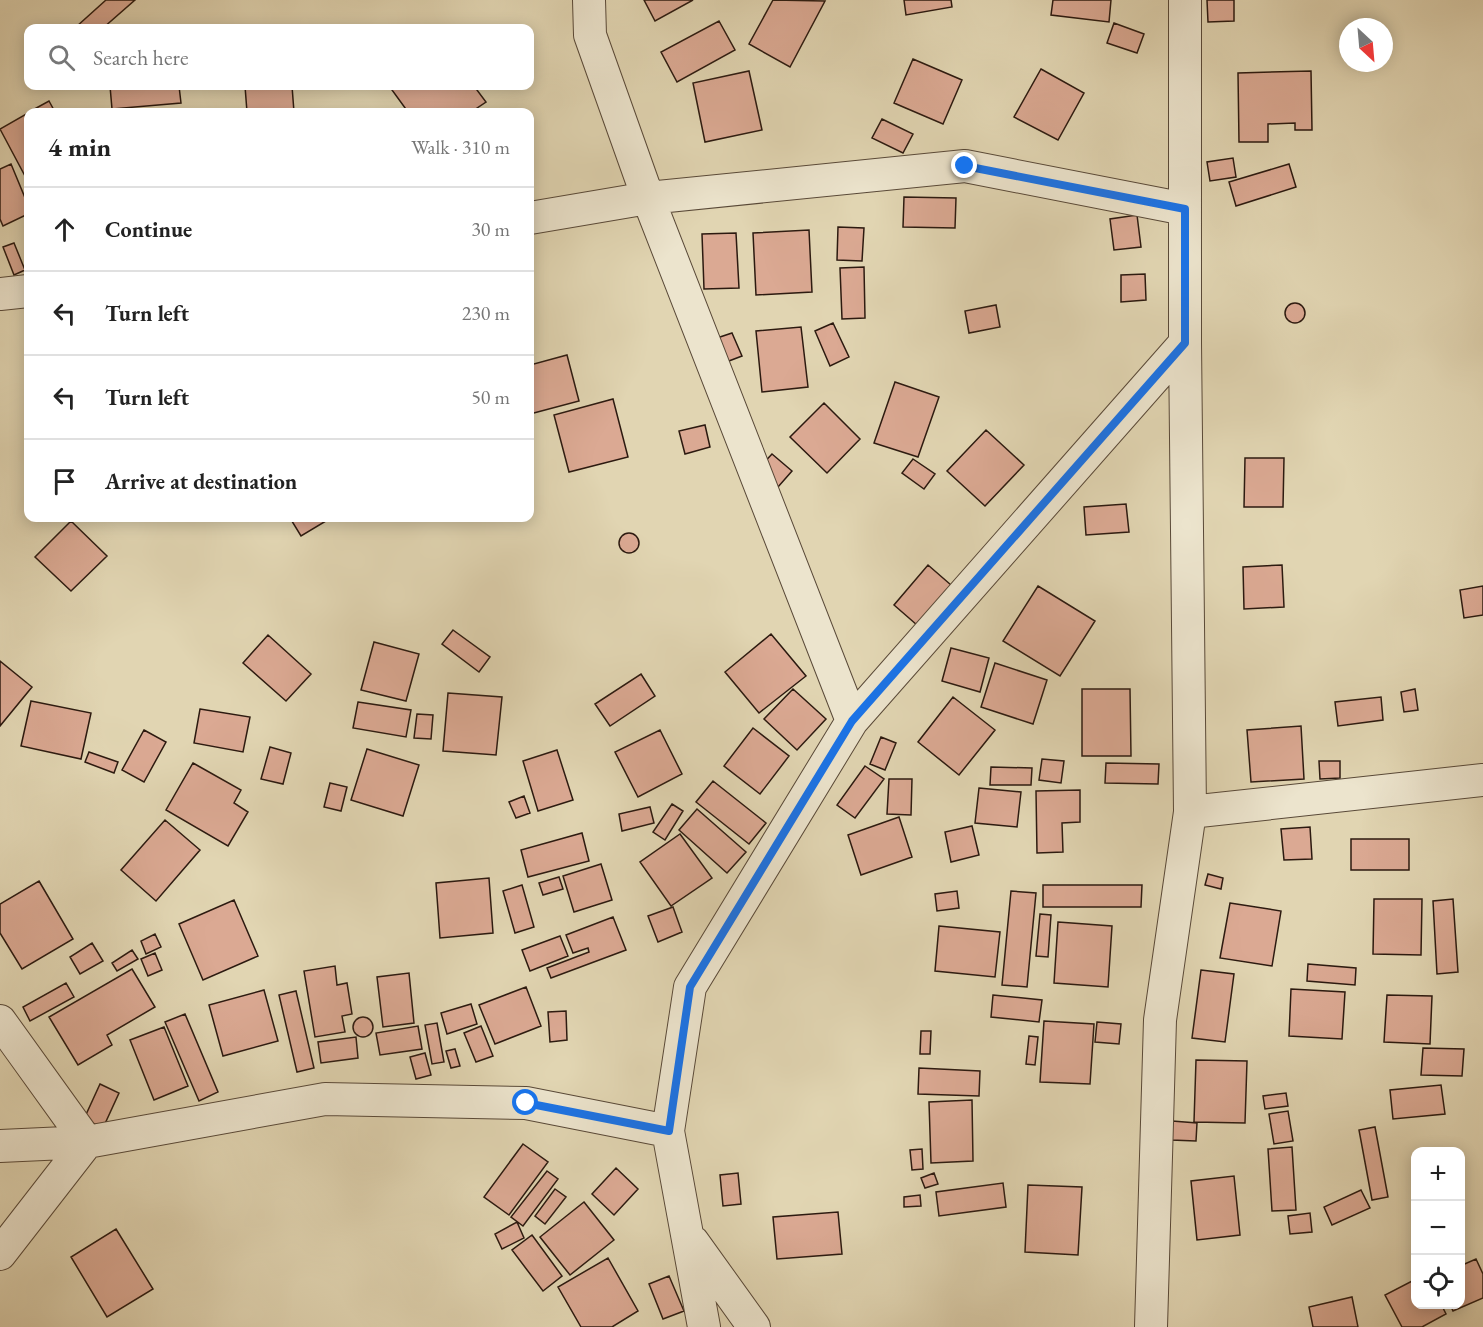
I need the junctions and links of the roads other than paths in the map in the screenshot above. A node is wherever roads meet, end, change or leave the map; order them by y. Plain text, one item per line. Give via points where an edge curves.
1 (589, 0) edge
2 (1185, 0) edge
3 (648, 198) junction
4 (1185, 209) junction
5 (534, 217) edge
6 (24, 291) edge
7 (0, 294) edge
8 (1185, 343) junction
9 (852, 721) junction
10 (1483, 780) edge
11 (1190, 812) junction
12 (0, 1021) edge
13 (669, 1131) junction
14 (87, 1142) junction
15 (0, 1146) edge
16 (688, 1234) junction
17 (0, 1254) edge
18 (704, 1327) edge
19 (754, 1327) edge
20 (1150, 1327) edge

1 - 3 street via 590,35
2 - 4 street
3 - 4 street via 965,166
3 - 5 street
3 - 9 street
4 - 8 street
6 - 7 street
8 - 9 street
8 - 11 street
9 - 13 street via 690,987
10 - 11 street
11 - 20 street via 1160,1020
12 - 14 street
13 - 14 street via 526,1103 325,1100
13 - 16 street
14 - 15 street
14 - 17 street
16 - 18 street
16 - 19 street

